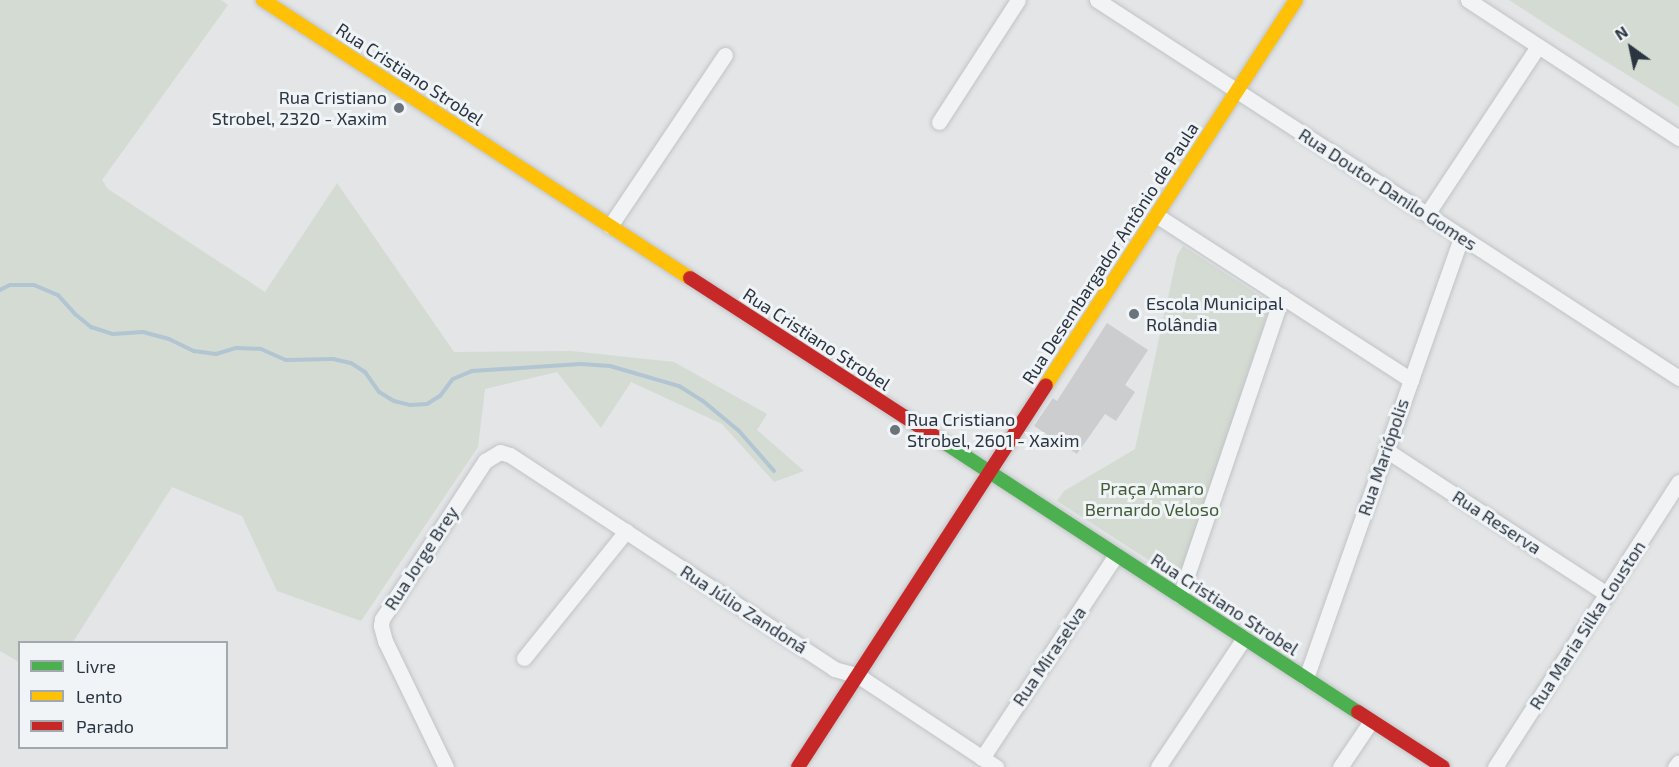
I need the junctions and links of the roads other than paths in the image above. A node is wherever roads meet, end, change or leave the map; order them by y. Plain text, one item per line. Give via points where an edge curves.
1 (263, 0) edge
2 (1018, 0) edge
3 (1097, 0) edge
4 (1296, 0) edge
5 (1468, 0) edge
6 (1539, 46) junction
7 (724, 55) dead end
8 (1237, 91) junction
9 (939, 122) dead end
10 (1679, 138) edge
11 (1427, 214) junction
12 (1156, 215) junction
13 (610, 225) junction
14 (1461, 237) junction
15 (1282, 296) junction
16 (1679, 378) edge
17 (1411, 380) junction
18 (1386, 450) junction
19 (494, 454) joint
20 (989, 473) junction
21 (1679, 482) edge
22 (626, 531) junction
23 (1116, 555) junction
24 (1607, 594) junction
25 (1180, 596) junction
26 (1244, 638) junction
27 (524, 658) dead end
28 (857, 675) junction
29 (1305, 678) junction
30 (1371, 721) junction
31 (982, 758) junction
32 (1679, 762) edge
33 (446, 767) edge
34 (798, 767) edge
35 (996, 767) edge
36 (1158, 767) edge
37 (1340, 767) edge
38 (1443, 767) edge
39 (1495, 767) edge
40 (1676, 767) edge

1 - 13 main road, Rua Cristiano Strobel
2 - 9 street
3 - 8 street, Rua Doutor Danilo Gomes
4 - 8 main road, Rua Desembargador Antônio de Paula
5 - 6 street
6 - 10 street
6 - 11 street
7 - 13 street
8 - 11 street, Rua Doutor Danilo Gomes
8 - 12 main road, Rua Desembargador Antônio de Paula
11 - 14 street, Rua Doutor Danilo Gomes
12 - 15 street
12 - 20 main road, Rua Desembargador Antônio de Paula
13 - 20 main road, Rua Cristiano Strobel
14 - 16 street, Rua Doutor Danilo Gomes
14 - 17 street, Rua Mariópolis
15 - 17 street
15 - 25 street
17 - 18 street, Rua Mariópolis
18 - 24 street, Rua Reserva
18 - 29 street, Rua Mariópolis
19 - 22 street, Rua Júlio Zandoná via 510,455
19 - 33 street, Rua Jorge Brey via 385,612 381,626
20 - 23 main road, Rua Cristiano Strobel
20 - 28 main road, Rua Desembargador Antônio de Paula
21 - 24 street, Rua Maria Silka Couston
22 - 27 street
22 - 28 street, Rua Júlio Zandoná via 834,669
23 - 25 main road, Rua Cristiano Strobel
23 - 31 street, Rua Miraselva
24 - 39 street, Rua Maria Silka Couston
25 - 26 main road, Rua Cristiano Strobel
26 - 29 main road, Rua Cristiano Strobel
26 - 36 street
28 - 31 street, Rua Júlio Zandoná
28 - 34 main road, Rua Desembargador Antônio de Paula
29 - 30 main road, Rua Cristiano Strobel
30 - 37 street
30 - 38 main road, Rua Cristiano Strobel
31 - 35 street, Rua Júlio Zandoná
32 - 40 street

